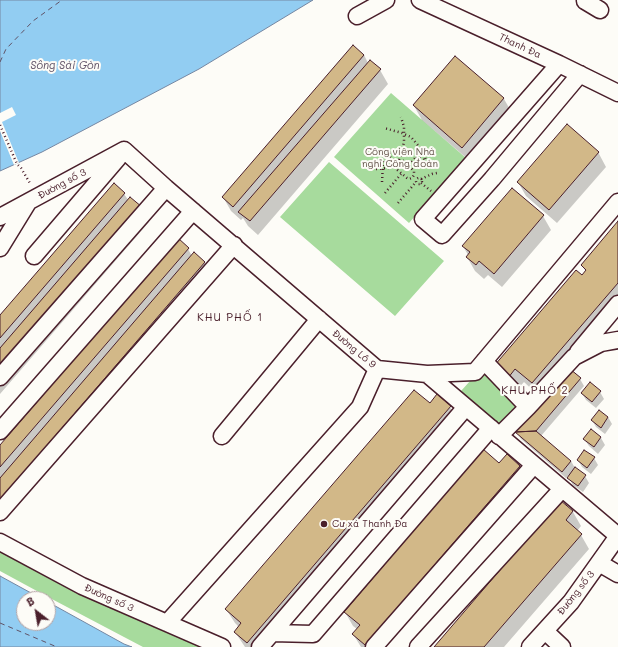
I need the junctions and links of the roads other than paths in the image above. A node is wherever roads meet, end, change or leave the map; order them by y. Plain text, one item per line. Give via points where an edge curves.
1 (386, 0) edge
2 (420, 0) edge
3 (586, 0) edge
4 (600, 10) dead end
5 (357, 16) dead end
6 (559, 64) junction
7 (580, 74) junction
8 (618, 93) edge
9 (124, 150) junction
10 (472, 164) junction
11 (492, 179) junction
12 (166, 188) junction
13 (33, 200) junction
14 (618, 202) edge
15 (193, 211) junction
16 (0, 217) edge
17 (234, 245) junction
18 (0, 248) edge
19 (34, 256) dead end
20 (618, 304) edge
21 (319, 319) junction
22 (618, 340) edge
23 (574, 357) junction
24 (484, 361) junction
25 (377, 369) junction
26 (427, 374) junction
27 (0, 377) edge
28 (466, 407) junction
29 (528, 407) junction
30 (0, 431) edge
31 (495, 432) junction
32 (222, 436) dead end
33 (534, 465) junction
34 (562, 489) junction
35 (0, 512) edge
36 (618, 536) edge
37 (0, 542) edge
38 (599, 563) junction
39 (618, 574) edge
40 (167, 623) junction
41 (545, 630) junction
42 (272, 633) junction
43 (222, 647) edge
44 (260, 647) edge
45 (374, 647) edge
46 (418, 647) edge
47 (530, 647) edge
48 (562, 647) edge

1 - 5 street
2 - 6 street, Thanh Đa
3 - 4 street
6 - 7 street, Thanh Đa
6 - 10 street
7 - 8 street, Thanh Đa
7 - 11 street
9 - 12 street, Đường Lô 9
9 - 13 street, Đường số 3
9 - 19 street
10 - 11 street
10 - 11 street via 423,219 442,235
12 - 15 street, Đường Lô 9
12 - 27 street
13 - 16 street, Đường số 3
13 - 18 street
14 - 24 street, Đường Lô 9
15 - 17 street, Đường Lô 9
15 - 30 street
17 - 21 street, Đường Lô 9
17 - 35 street
20 - 23 street
21 - 25 street, Đường Lô 9
21 - 32 street
22 - 23 street via 601,344
23 - 29 street
24 - 26 street, Đường Lô 9 via 475,372
24 - 29 street
25 - 26 street, Đường Lô 9
25 - 40 street via 360,407
26 - 28 street
28 - 31 street
28 - 42 street
29 - 31 street
31 - 33 street
31 - 42 street via 313,634
33 - 34 street
33 - 45 street
34 - 36 street
34 - 46 street
36 - 38 street, Đường số 3
37 - 40 street, Đường số 3 via 82,586
38 - 39 street
38 - 41 street, Đường số 3 via 571,602
40 - 43 street, Đường số 3
41 - 47 street, Đường số 3
41 - 48 street
42 - 44 street

